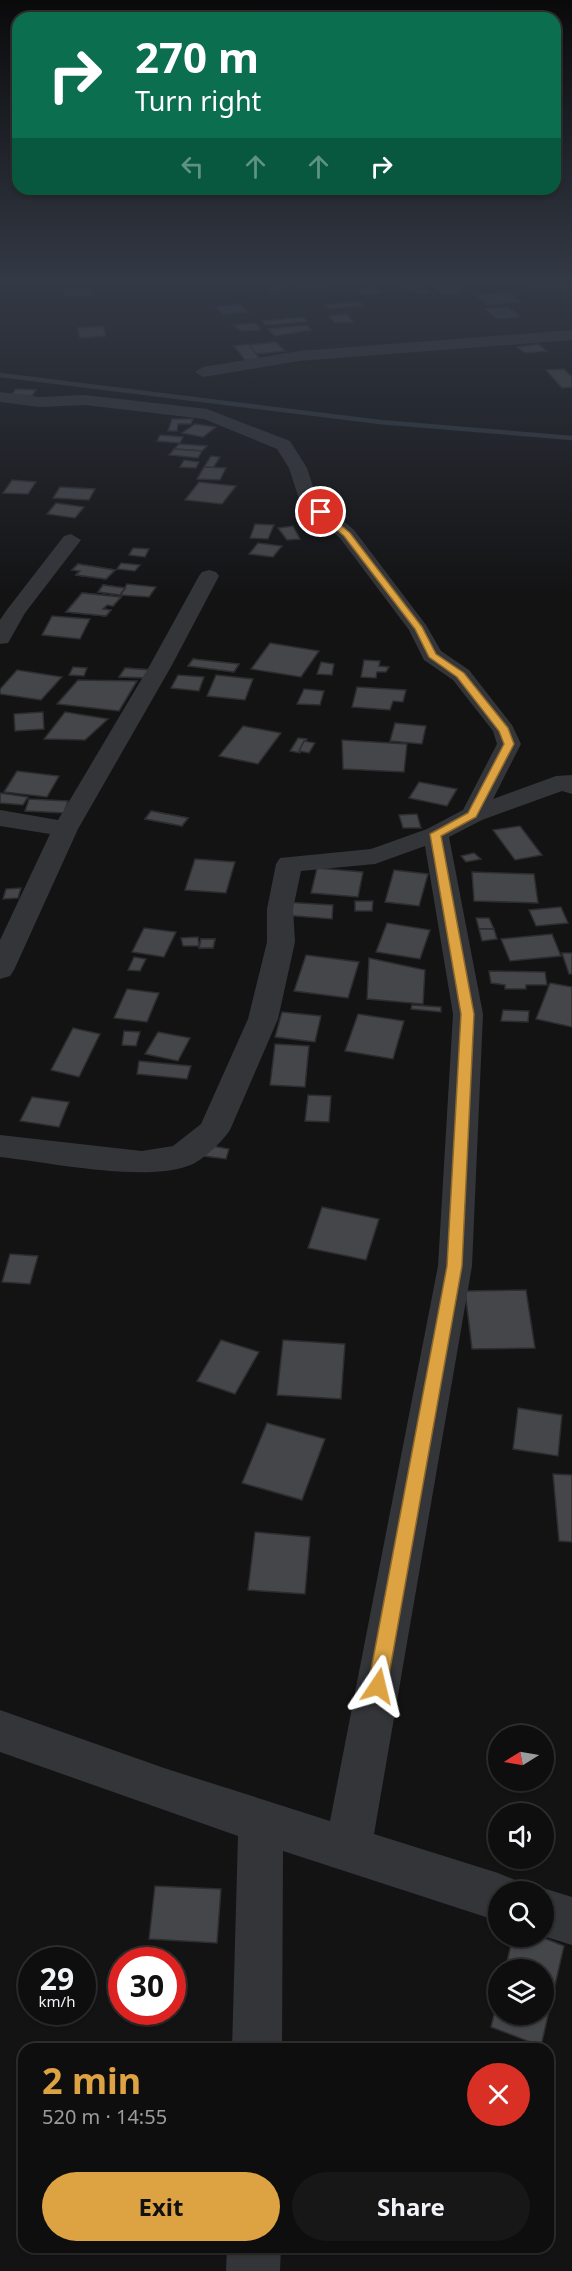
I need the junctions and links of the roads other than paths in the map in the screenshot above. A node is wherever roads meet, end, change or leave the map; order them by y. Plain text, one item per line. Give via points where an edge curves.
1 (0, 397) edge
2 (71, 540) dead end
3 (209, 576) dead end
4 (0, 638) edge
5 (572, 787) edge
6 (472, 815) junction
7 (0, 818) edge
8 (65, 829) junction
9 (435, 834) junction
10 (0, 970) edge
11 (0, 1146) edge
12 (0, 1731) edge
13 (261, 1820) junction
14 (348, 1849) junction
15 (488, 1894) edge
16 (554, 1915) edge
17 (572, 1921) edge
18 (257, 2043) edge
19 (254, 2253) edge
20 (253, 2271) edge

1 - 6 street via 40,402 85,400 207,414 284,445 298,468 308,501 347,534 419,629 432,656 461,675 504,730 509,744
2 - 4 street via 16,610
3 - 8 street
5 - 6 street via 565,781
6 - 9 street
7 - 8 street
8 - 10 street
9 - 11 street via 375,856 289,864 280,909 281,942 263,1019 214,1131 182,1156 142,1162
9 - 14 street via 468,1014 455,1266
12 - 13 street
13 - 14 street
13 - 18 street
14 - 15 street
16 - 17 street
19 - 20 street

